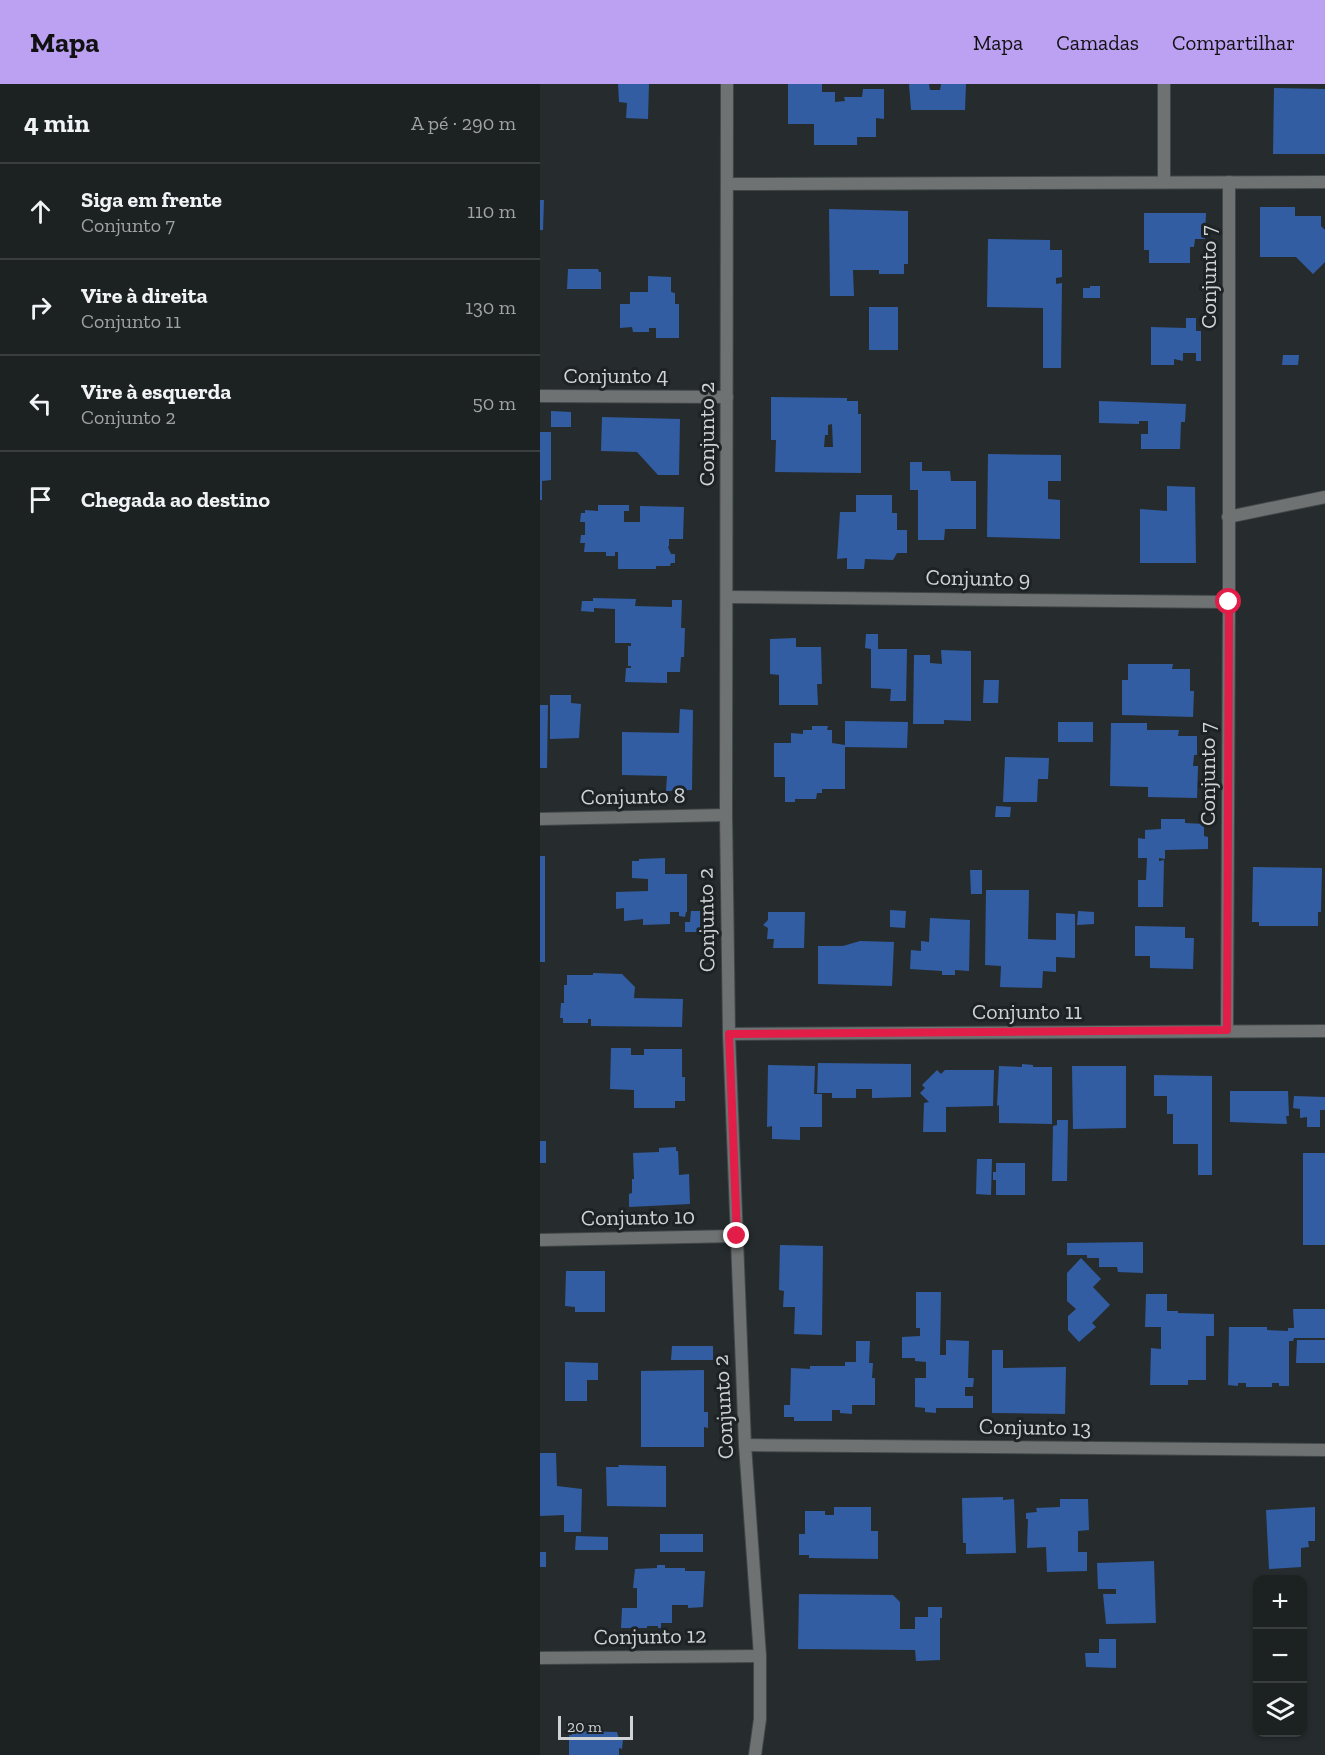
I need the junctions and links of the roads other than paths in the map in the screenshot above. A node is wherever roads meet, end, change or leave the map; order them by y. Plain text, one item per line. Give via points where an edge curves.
1 (727, 84) edge
2 (1164, 84) edge
3 (1164, 182) junction
4 (1229, 182) junction
5 (1325, 182) edge
6 (727, 184) junction
7 (540, 396) edge
8 (727, 397) junction
9 (1325, 497) edge
10 (1228, 517) junction
11 (727, 597) junction
12 (1229, 602) junction
13 (726, 815) junction
14 (540, 819) edge
15 (1227, 1030) junction
16 (1325, 1031) edge
17 (729, 1034) junction
18 (737, 1236) junction
19 (540, 1240) edge
20 (746, 1445) junction
21 (1325, 1450) edge
22 (760, 1656) junction
23 (540, 1658) edge
24 (755, 1755) edge

1 - 6 street, Conjunto 2
2 - 3 street
3 - 4 street
3 - 6 street
4 - 5 street
4 - 10 street, Conjunto 7
6 - 8 street, Conjunto 2
7 - 8 street, Conjunto 4
8 - 11 street, Conjunto 2
9 - 10 street
10 - 12 street, Conjunto 7
11 - 12 street, Conjunto 9
11 - 13 street, Conjunto 2
12 - 15 street, Conjunto 7
13 - 14 street, Conjunto 8
13 - 17 street, Conjunto 2
15 - 16 street, Conjunto 11
15 - 17 street, Conjunto 11
17 - 18 street, Conjunto 2
18 - 19 street, Conjunto 10
18 - 20 street, Conjunto 2
20 - 21 street, Conjunto 13
20 - 22 street, Conjunto 2
22 - 23 street, Conjunto 12
22 - 24 street, Conjunto 2 via 760,1719

